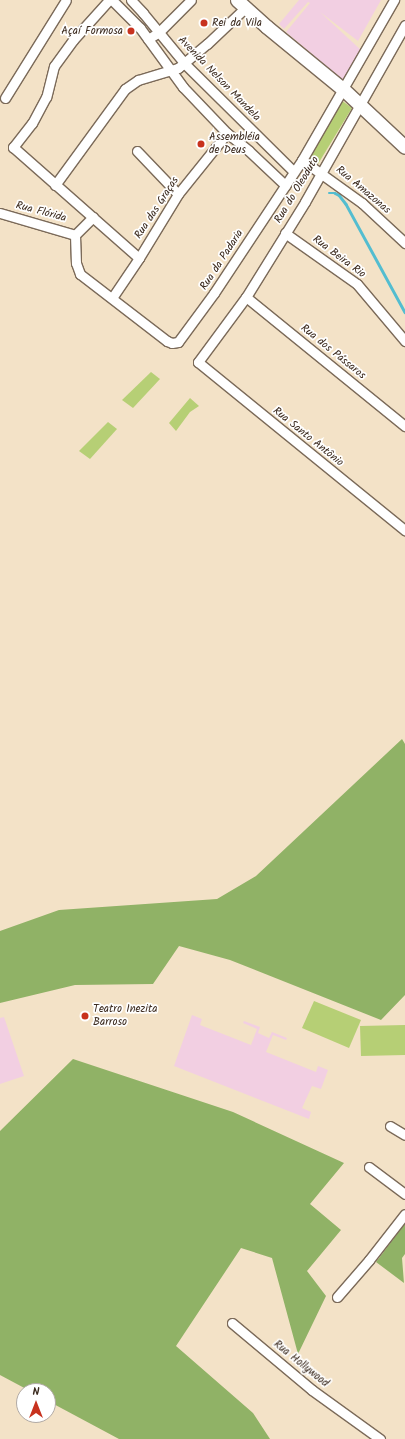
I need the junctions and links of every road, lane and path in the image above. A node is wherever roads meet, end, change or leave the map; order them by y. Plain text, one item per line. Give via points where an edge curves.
1 (66, 0) edge
2 (109, 0) edge
3 (112, 0) edge
4 (131, 0) edge
5 (191, 0) edge
6 (394, 0) edge
7 (241, 4) edge
8 (404, 28) edge
9 (159, 32) junction
10 (148, 39) junction
11 (184, 64) junction
12 (170, 71) junction
13 (344, 90) junction
14 (5, 98) dead end
15 (359, 105) junction
16 (226, 133) junction
17 (405, 147) edge
18 (137, 151) dead end
19 (302, 160) junction
20 (294, 172) junction
21 (322, 172) junction
22 (55, 185) junction
23 (285, 185) junction
24 (178, 194) junction
25 (1, 215) edge
26 (93, 217) junction
27 (285, 233) junction
28 (75, 235) junction
29 (405, 244) edge
30 (140, 258) junction
31 (246, 297) junction
32 (112, 298) junction
33 (405, 341) edge
34 (198, 360) joint
35 (405, 426) edge
36 (405, 530) edge
37 (390, 1126) dead end
38 (405, 1135) edge
39 (369, 1167) dead end
40 (405, 1194) edge
41 (405, 1214) edge
42 (337, 1297) dead end
43 (232, 1323) dead end
44 (380, 1439) edge

1 - 14 street
2 - 22 street via 73,40 54,66 46,97 32,123 13,147
3 - 10 street
4 - 9 street, Avenida Nelson Mandela
5 - 9 street
6 - 13 street
7 - 11 street
7 - 13 street
8 - 15 street, Rua do Oleoduto
9 - 10 street
9 - 11 street, Avenida Nelson Mandela
10 - 12 street
11 - 12 street
11 - 20 street, Avenida Nelson Mandela
12 - 16 street
12 - 22 street via 138,80 125,89
13 - 15 street
13 - 19 street
15 - 17 street
15 - 21 street, Rua do Oleoduto
16 - 23 street
16 - 24 street, Rua das Graças
18 - 24 street
19 - 20 street, Rua do Oleoduto
19 - 21 street, Rua Amazonas
20 - 23 street, Rua do Oleoduto
21 - 27 street, Rua do Oleoduto
21 - 29 street, Rua Amazonas via 362,203
22 - 26 street
23 - 32 street, Rua da Padaria via 182,340 174,343 167,341
24 - 30 street, Rua das Graças
25 - 28 street, Rua Flórida
26 - 28 street
26 - 30 street
27 - 31 street, Rua do Oleoduto
27 - 33 street, Rua Beira Rio via 357,284
28 - 32 street via 77,268 84,278
30 - 32 street, Rua das Graças
31 - 34 street, Rua do Oleoduto
31 - 35 street, Rua dos Pássaros
34 - 36 street, Rua Santo Antônio via 199,364
37 - 38 street
39 - 40 street
41 - 42 street
43 - 44 street, Rua Hollywood via 312,1390

